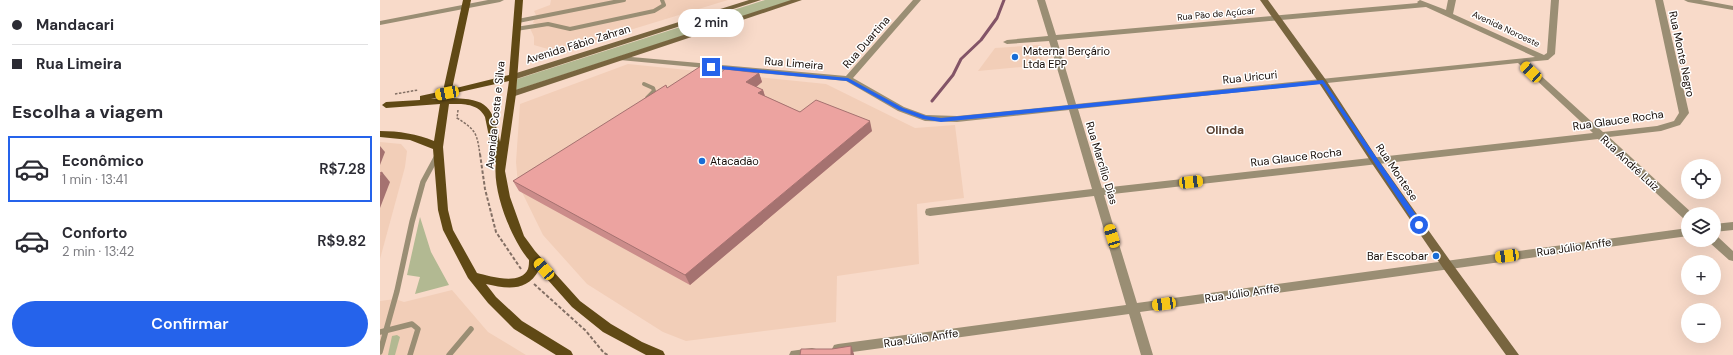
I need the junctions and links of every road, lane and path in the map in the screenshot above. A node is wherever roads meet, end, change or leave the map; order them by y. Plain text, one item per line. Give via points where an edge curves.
1 (500, 0) edge
2 (520, 0) edge
3 (624, 0) edge
4 (662, 0) edge
5 (757, 0) edge
6 (798, 0) edge
7 (917, 0) edge
8 (1042, 0) edge
9 (1264, 0) edge
10 (1415, 0) edge
11 (1452, 0) edge
12 (1555, 0) edge
13 (1659, 0) edge
14 (1688, 0) edge
15 (467, 3) edge
16 (1426, 5) junction
17 (1733, 8) edge
18 (1449, 14) junction
19 (1278, 19) junction
20 (518, 21) junction
21 (380, 23) edge
22 (516, 29) junction
23 (1053, 38) junction
24 (1007, 42) dead end
25 (620, 58) junction
26 (1545, 58) junction
27 (1520, 61) junction
28 (513, 77) junction
29 (848, 80) junction
30 (1323, 82) junction
31 (644, 84) dead end
32 (512, 94) junction
33 (446, 98) junction
34 (644, 100) edge
35 (383, 105) edge
36 (1073, 107) junction
37 (1684, 113) joint
38 (958, 119) joint
39 (380, 134) edge
40 (1600, 135) junction
41 (438, 150) junction
42 (1374, 160) junction
43 (500, 165) junction
44 (1099, 193) junction
45 (1681, 210) edge
46 (930, 212) dead end
47 (1733, 226) edge
48 (1721, 227) edge
49 (1681, 233) edge
50 (1721, 246) edge
51 (1733, 257) edge
52 (535, 258) junction
53 (1447, 265) junction
54 (473, 276) junction
55 (1133, 308) junction
56 (471, 329) dead end
57 (382, 331) edge
58 (380, 352) edge
59 (604, 353) dead end
60 (410, 355) edge
61 (449, 355) edge
62 (567, 355) edge
63 (608, 355) edge
64 (659, 355) edge
65 (795, 355) edge
66 (1147, 355) edge
67 (1513, 355) edge

1 - 15 street
2 - 20 main road, Avenida Costa e Silva
3 - 20 lane
4 - 22 lane via 664,5 654,11 570,29 548,24
5 - 28 main road, Avenida Fábio Zahran
6 - 25 main road
7 - 29 street, Rua Duartina
8 - 23 street, Rua Marcílio Dias
9 - 19 main road, Rua Montese
10 - 16 street, Avenida Noroeste
11 - 18 street
12 - 26 street via 1551,54
13 - 37 street, Rua Monte Negro
14 - 17 street
15 - 21 street
15 - 33 main road
16 - 18 street, Avenida Noroeste
16 - 19 street, Rua Pão de Açúcar
18 - 26 street, Avenida Noroeste
19 - 23 street, Rua Pão de Açúcar
19 - 30 main road, Rua Montese
20 - 22 main road, Avenida Costa e Silva
22 - 28 main road, Avenida Costa e Silva
23 - 24 street, Rua Pão de Açúcar
23 - 36 street, Rua Marcílio Dias
25 - 29 street, Rua Limeira
25 - 32 main road
26 - 27 street, Rua Uricuri
27 - 30 street, Rua Uricuri
27 - 40 street, Rua André Luiz
28 - 32 main road, Avenida Costa e Silva
28 - 33 main road, Avenida Fábio Zahran
29 - 38 street, Rua Limeira via 901,109 925,118
30 - 36 street, Rua Uricuri
30 - 42 main road, Rua Montese
31 - 34 lane via 653,88 654,92
32 - 43 main road, Avenida Costa e Silva
33 - 35 main road
33 - 41 main road
33 - 43 main road via 478,104 487,111
36 - 38 street, Rua Uricuri
36 - 44 street, Rua Marcílio Dias
37 - 40 street, Rua Glauce Rocha via 1677,123 1658,129
39 - 41 main road via 424,140
40 - 42 street, Rua Glauce Rocha
40 - 45 street, Rua André Luiz
41 - 54 main road via 443,210 448,230
41 - 57 lane via 424,182 412,222 397,291
42 - 44 street, Rua Glauce Rocha
42 - 53 main road, Rua Montese
43 - 52 main road, Avenida Costa e Silva via 505,198 520,236
44 - 46 street, Rua Glauce Rocha
44 - 55 street, Rua Marcílio Dias
47 - 48 street
49 - 53 street, Rua Júlio Anffe
50 - 51 street
52 - 54 main road via 535,270 528,279 510,284
52 - 64 main road, Avenida Costa e Silva via 576,304 607,328
53 - 55 street, Rua Júlio Anffe
53 - 67 main road, Rua Montese
54 - 62 main road via 492,300 518,325
55 - 65 street, Rua Júlio Anffe
55 - 66 street, Rua Marcílio Dias
56 - 61 lane
57 - 58 lane
57 - 60 lane via 412,324 418,329
59 - 63 path

